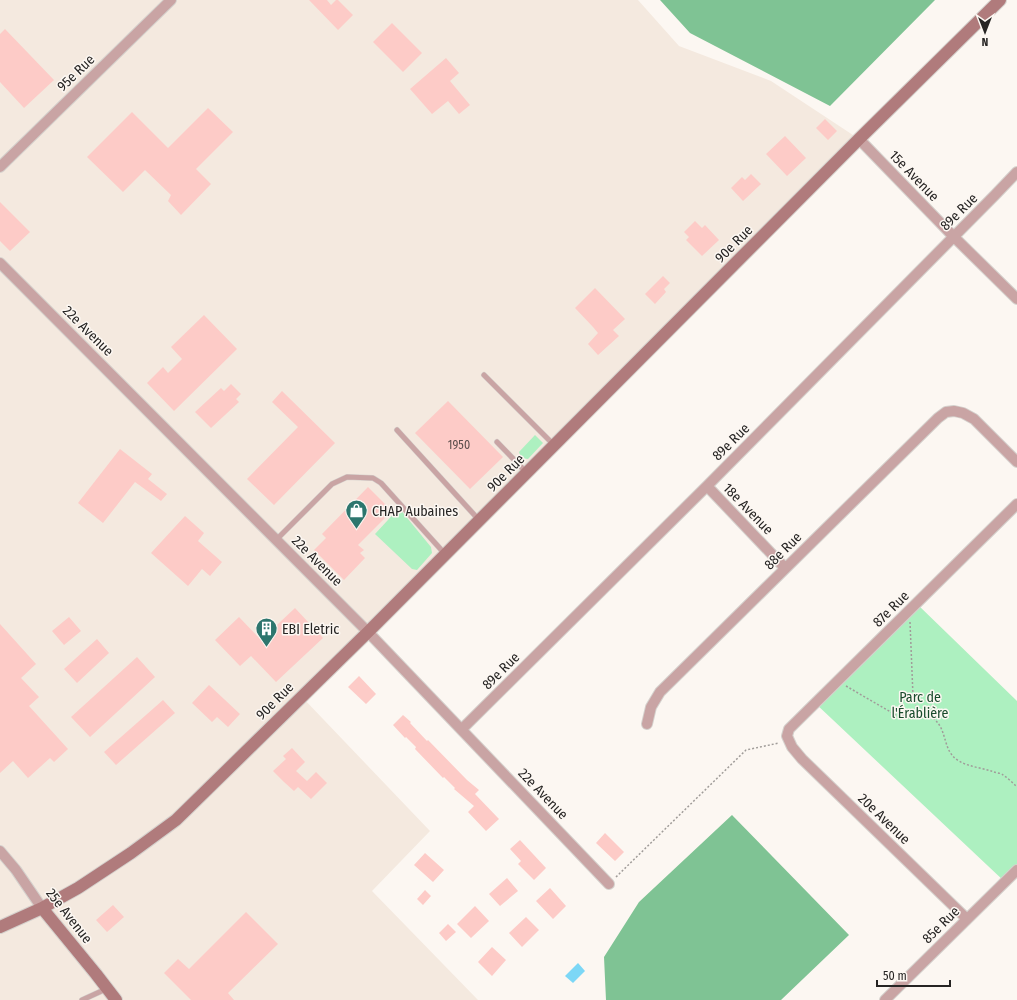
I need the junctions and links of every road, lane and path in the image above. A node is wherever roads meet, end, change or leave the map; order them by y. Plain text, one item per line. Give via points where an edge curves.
1 (171, 0) edge
2 (1000, 0) edge
3 (859, 139) junction
4 (0, 166) edge
5 (1017, 172) edge
6 (954, 237) junction
7 (0, 263) edge
8 (1017, 299) edge
9 (484, 375) dead end
10 (397, 430) dead end
11 (497, 442) dead end
12 (554, 446) junction
13 (1017, 462) edge
14 (527, 473) junction
15 (707, 486) junction
16 (1017, 504) edge
17 (479, 521) junction
18 (276, 540) junction
19 (446, 554) junction
20 (785, 568) junction
21 (908, 611) junction
22 (368, 632) junction
23 (838, 680) junction
24 (919, 712) junction
25 (647, 724) dead end
26 (462, 730) junction
27 (788, 738) junction
28 (1017, 787) edge
29 (0, 851) edge
30 (1017, 870) edge
31 (609, 884) joint
32 (42, 908) junction
33 (967, 919) junction
34 (0, 927) edge
35 (107, 989) junction
36 (82, 1000) edge
37 (116, 1000) edge
38 (885, 1000) edge

1 - 4 street, 95e Rue
2 - 3 street, 90e Rue
3 - 6 street, 15e Avenue
3 - 12 street, 90e Rue
5 - 6 street, 89e Rue
6 - 8 street, 15e Avenue
6 - 15 street, 89e Rue
7 - 18 street, 22e Avenue
9 - 12 lane
10 - 17 lane
11 - 14 lane
12 - 14 street, 90e Rue
13 - 20 street, 88e Rue via 974,419 963,413 946,412
14 - 17 street, 90e Rue
15 - 20 street, 18e Avenue
15 - 26 street, 89e Rue
16 - 21 street, 87e Rue
17 - 19 street, 90e Rue
18 - 19 lane via 332,484 347,477 363,477 373,478 381,483
18 - 22 street, 22e Avenue
19 - 22 street, 90e Rue
20 - 25 street, 88e Rue via 660,692
21 - 23 street, 87e Rue
21 - 24 path via 913,696
22 - 26 street, 22e Avenue
22 - 32 street, 90e Rue via 176,820 131,853
23 - 24 path via 896,715
23 - 27 street, 87e Rue via 789,729
24 - 28 path via 940,725 952,756 967,764 1002,774
26 - 31 street, 22e Avenue
27 - 31 path via 746,750
27 - 33 street, 20e Avenue via 802,759
29 - 32 street, 25e Avenue
30 - 33 street, 85e Rue
32 - 34 street, 90e Rue
32 - 35 street, 25e Avenue
33 - 38 street, 85e Rue
35 - 36 lane
35 - 37 street, 25e Avenue

